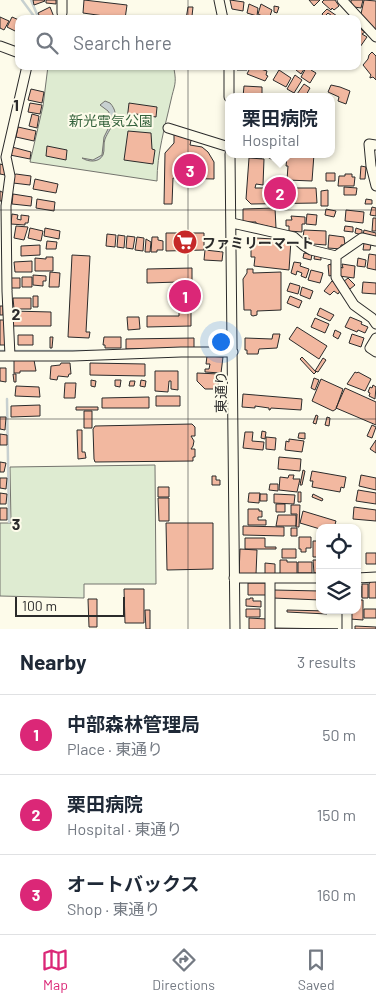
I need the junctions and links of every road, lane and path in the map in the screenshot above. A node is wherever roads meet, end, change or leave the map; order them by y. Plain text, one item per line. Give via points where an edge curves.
1 (62, 0) edge
2 (219, 0) edge
3 (342, 0) edge
4 (62, 13) dead end
5 (222, 15) edge
6 (356, 15) edge
7 (361, 21) edge
8 (376, 37) edge
9 (0, 46) edge
10 (15, 52) edge
11 (25, 70) edge
12 (229, 70) edge
13 (229, 93) edge
14 (168, 128) dead end
15 (225, 146) edge
16 (376, 146) edge
17 (3, 156) edge
18 (230, 158) edge
19 (376, 186) edge
20 (232, 223) junction
21 (376, 241) edge
22 (336, 256) junction
23 (3, 292) edge
24 (376, 324) edge
25 (376, 338) edge
26 (233, 352) junction
27 (376, 352) edge
28 (5, 356) edge
29 (376, 577) edge
30 (234, 578) junction
31 (270, 578) junction
32 (316, 578) edge
33 (361, 578) edge
34 (347, 614) edge
35 (235, 629) edge
36 (270, 629) edge
37 (347, 629) edge

1 - 4 street
2 - 5 street
3 - 6 street
7 - 8 street
9 - 10 street
11 - 17 street
12 - 13 street
14 - 15 street
16 - 19 street via 369,144
17 - 23 street via 10,176
18 - 20 street, 東通り
20 - 22 street via 294,237 311,250
20 - 26 street, 東通り
21 - 22 street via 362,238
22 - 24 street via 336,277 354,305
23 - 28 street
25 - 27 street via 370,348
26 - 28 street
26 - 30 street, 東通り
29 - 33 street
30 - 31 street
30 - 35 street, 東通り
31 - 32 street
31 - 36 street
34 - 37 street

